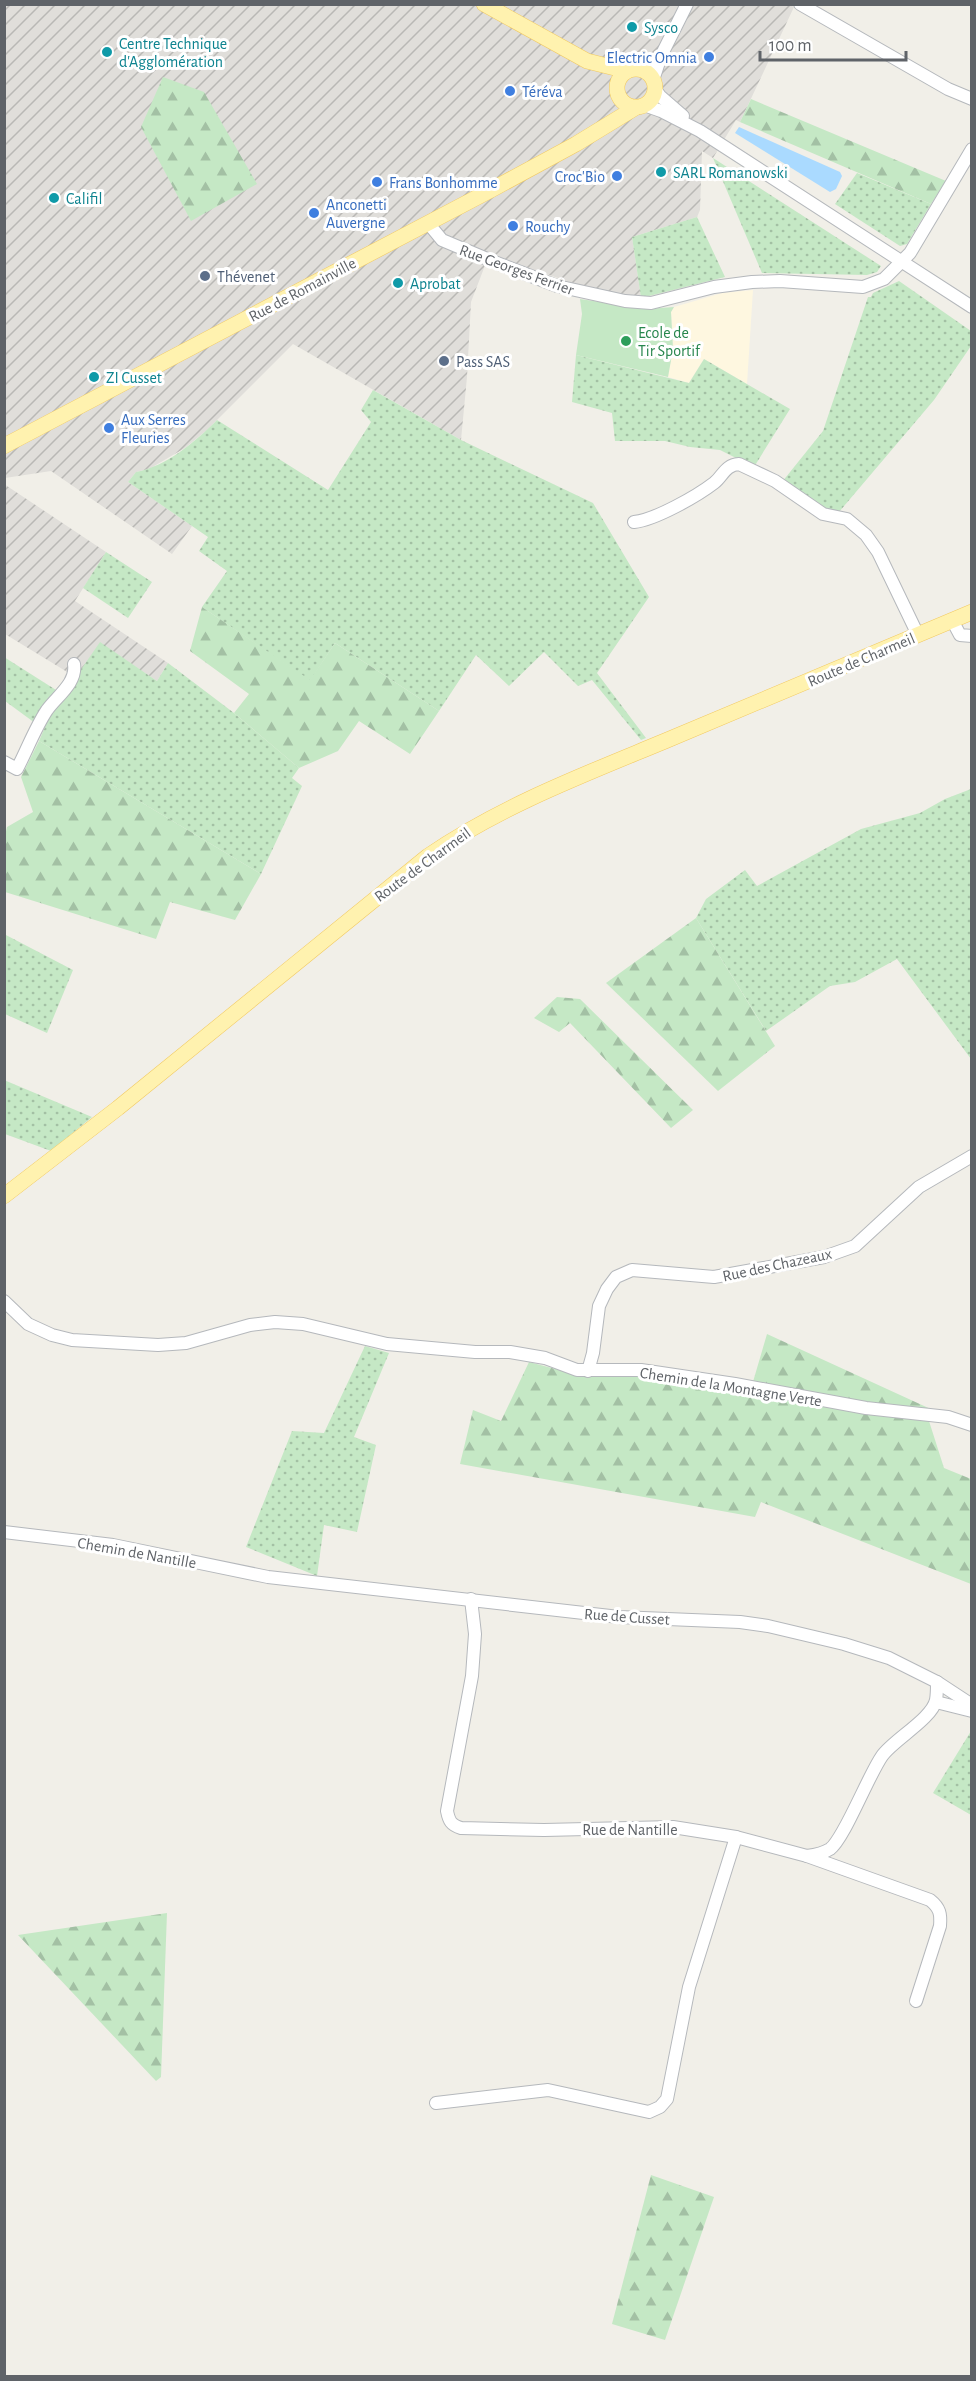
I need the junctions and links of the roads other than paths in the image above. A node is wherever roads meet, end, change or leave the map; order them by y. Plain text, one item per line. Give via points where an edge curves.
1 (484, 4) edge
2 (687, 4) edge
3 (800, 4) edge
4 (661, 56) junction
5 (587, 61) junction
6 (632, 70) junction
7 (654, 84) junction
8 (618, 93) junction
9 (972, 99) edge
10 (640, 106) junction
11 (597, 129) junction
12 (702, 132) junction
13 (972, 149) edge
14 (428, 223) junction
15 (901, 262) junction
16 (972, 307) edge
17 (4, 446) edge
18 (634, 522) dead end
19 (972, 612) edge
20 (952, 620) junction
21 (918, 635) junction
22 (972, 636) edge
23 (74, 664) dead end
24 (4, 762) edge
25 (972, 1156) edge
26 (4, 1196) edge
27 (4, 1301) edge
28 (588, 1371) junction
29 (972, 1425) edge
30 (4, 1532) edge
31 (268, 1577) joint
32 (471, 1599) junction
33 (937, 1682) junction
34 (936, 1702) junction
35 (972, 1705) edge
36 (972, 1711) edge
37 (736, 1837) junction
38 (830, 1849) junction
39 (807, 1856) junction
40 (839, 1869) junction
41 (916, 2001) dead end
42 (435, 2103) dead end

1 - 5 main road
2 - 4 street
3 - 9 street
4 - 6 street
4 - 7 street
5 - 6 main road
5 - 8 main road
6 - 7 main road via 646,72
6 - 8 main road via 620,78
7 - 10 main road via 652,99
7 - 12 street via 666,102
8 - 10 main road via 625,105
8 - 11 main road, Rue de Romainville
10 - 11 main road, Rue de Romainville
10 - 12 street via 661,111
11 - 14 main road, Rue de Romainville
12 - 15 street
13 - 15 street, Rue Georges Ferrier
14 - 15 street, Rue Georges Ferrier via 448,243 529,276 640,303 752,282 863,287 884,279
14 - 17 main road, Rue de Romainville
15 - 16 street
18 - 21 street via 648,521 705,489 726,468 738,464 775,481 823,514 847,519 866,535
19 - 20 main road, Route de Charmeil
20 - 21 main road, Route de Charmeil
20 - 22 street via 960,635
21 - 26 main road, Route de Charmeil via 510,807 466,830 428,856
23 - 24 street via 73,679 46,711 17,769
25 - 28 street, Rue des Chazeaux via 919,1187 855,1246 824,1257 714,1277 632,1270 616,1277 598,1306
27 - 28 street, Chemin de la Montagne Verte via 28,1324 72,1340 186,1343 275,1322 303,1324 387,1344 510,1352
28 - 29 street, Chemin de la Montagne Verte via 652,1372 866,1408 948,1417
30 - 31 street, Chemin de Nantille via 113,1545
31 - 32 street, Rue de Cusset
32 - 33 street, Rue de Cusset via 619,1617 768,1626 889,1658
32 - 37 street, Rue de Nantille via 472,1676 447,1811 455,1826 544,1830 673,1827
33 - 34 street
33 - 35 street, Rue de Cusset
34 - 36 street
34 - 38 street via 884,1754
37 - 39 street, Rue de Nantille
37 - 42 street via 689,1987 667,2099 660,2107 649,2112 548,2090
38 - 39 street
38 - 40 street
39 - 40 street, Rue de Nantille
40 - 41 street, Rue de Nantille via 938,1906 940,1926

